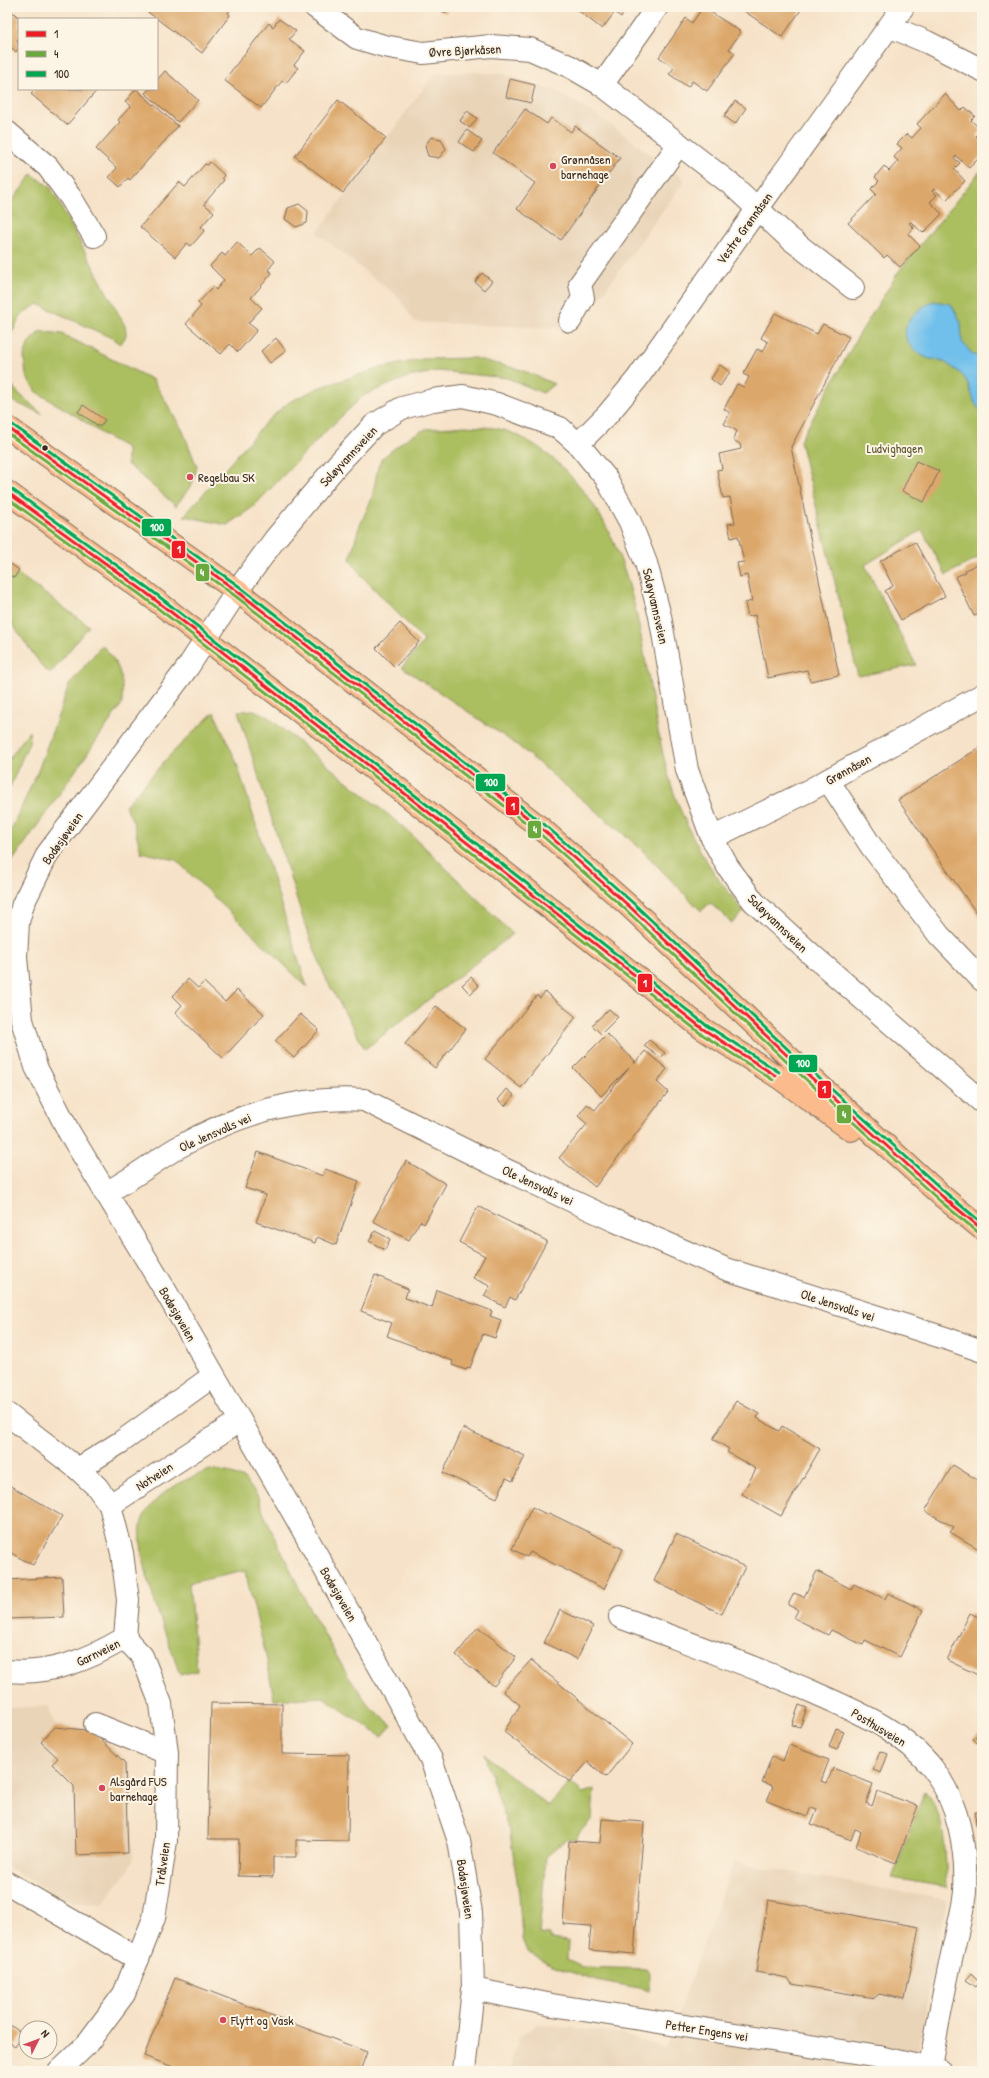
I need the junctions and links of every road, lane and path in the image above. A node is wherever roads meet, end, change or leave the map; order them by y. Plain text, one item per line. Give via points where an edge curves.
1 (656, 7) edge
2 (903, 7) edge
3 (325, 10) edge
4 (891, 27) junction
5 (982, 70) edge
6 (602, 86) junction
7 (7, 132) edge
8 (679, 144) junction
9 (758, 208) junction
10 (94, 236) dead end
11 (853, 288) dead end
12 (570, 321) dead end
13 (7, 426) edge
14 (578, 444) junction
15 (7, 492) edge
16 (237, 591) junction
17 (206, 640) junction
18 (982, 696) edge
19 (828, 780) junction
20 (712, 838) junction
21 (13, 921) edge
22 (982, 980) edge
23 (982, 1102) edge
24 (105, 1193) junction
25 (943, 1197) junction
26 (982, 1229) edge
27 (982, 1351) edge
28 (213, 1376) junction
29 (7, 1414) edge
30 (239, 1421) junction
31 (78, 1469) junction
32 (110, 1505) junction
33 (620, 1617) dead end
34 (125, 1638) junction
35 (7, 1671) edge
36 (95, 1724) dead end
37 (167, 1753) junction
38 (7, 1883) edge
39 (138, 1959) junction
40 (473, 1989) junction
41 (935, 2069) edge
42 (59, 2071) edge
43 (464, 2071) edge

1 - 6 street
2 - 4 street, Vestre Grønnåsen
3 - 6 street, Øvre Bjørkåsen via 356,38 384,46 423,53 491,46 530,49 569,66
4 - 5 street
4 - 9 street, Vestre Grønnåsen
6 - 8 street, Øvre Bjørkåsen
7 - 10 street via 48,167
8 - 9 street, Øvre Bjørkåsen
8 - 12 street via 580,284 583,298
9 - 11 street, Øvre Bjørkåsen via 788,237
9 - 14 street, Vestre Grønnåsen via 637,379 608,414
13 - 16 main road
14 - 16 street, Soløyvannsveien via 560,428 533,416 463,396 402,408 374,425 337,465 275,539
14 - 20 street, Soløyvannsveien via 606,478 630,522 646,563 660,616 687,770
15 - 17 main road via 145,592
16 - 17 street, Bodøsjøveien
16 - 25 main road via 542,829 629,906 793,1061
17 - 21 street, Bodøsjøveien via 48,853
17 - 25 main road via 703,1029 781,1079
18 - 19 street, Grønnåsen
19 - 20 street, Grønnåsen
19 - 22 street via 871,846 934,929
20 - 23 street, Soløyvannsveien via 728,867 754,902
21 - 24 street, Bodøsjøveien via 24,1027 36,1066 69,1132
24 - 27 street, Ole Jensvolls vei via 126,1183 177,1148 226,1124 291,1104 342,1098 364,1100 606,1217 726,1269
24 - 28 street, Bodøsjøveien via 165,1290
25 - 26 main road
28 - 30 street, Bodøsjøveien
28 - 31 street via 121,1442
29 - 31 street
30 - 32 street, Notveien
30 - 40 street, Bodøsjøveien via 393,1688 431,1760 459,1841 471,1912
31 - 32 street
32 - 34 street, Garnveien via 122,1553 128,1600
33 - 41 street, Posthusveien via 780,1678 864,1716 898,1735 933,1769 948,1792 957,1818 964,1854 964,1893
34 - 35 street, Garnveien via 69,1666 21,1672
34 - 37 street, Trålveien via 142,1656 153,1682 161,1704
36 - 37 street
37 - 39 street, Trålveien via 166,1841 154,1918
38 - 39 street
39 - 42 street, Trålveien via 124,1994 86,2045
40 - 41 street, Petter Engens vei via 552,2006 879,2057
40 - 43 street, Bodøsjøveien

